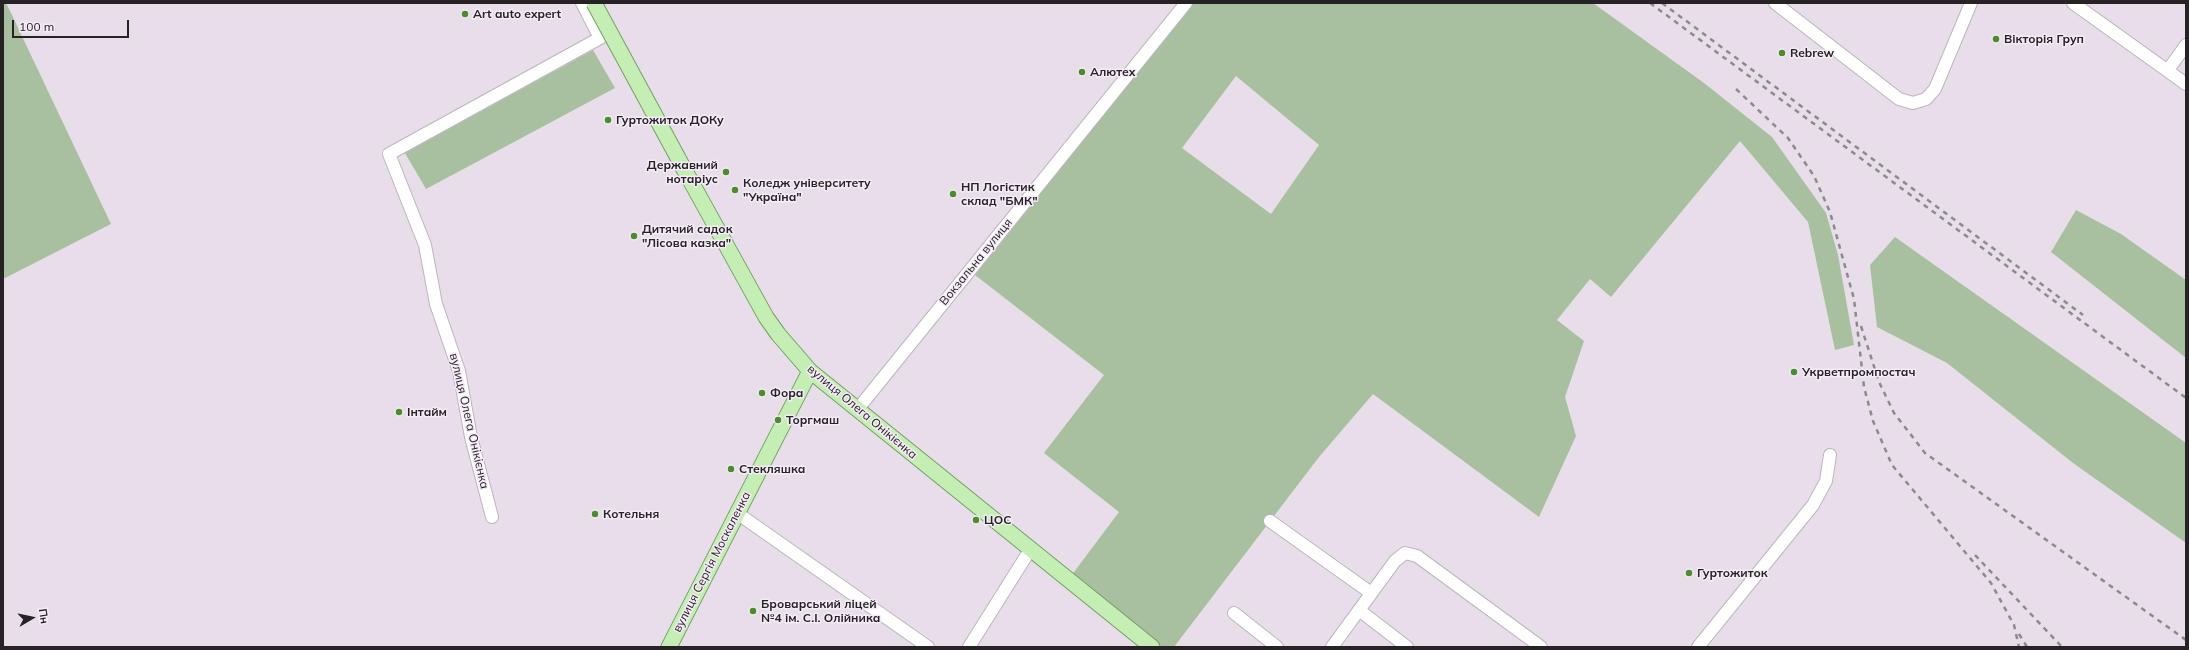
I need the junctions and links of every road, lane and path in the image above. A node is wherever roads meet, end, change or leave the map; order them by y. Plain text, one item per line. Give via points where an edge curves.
1 (582, 3) edge
2 (594, 3) edge
3 (604, 3) edge
4 (1186, 3) edge
5 (1775, 3) edge
6 (1970, 3) edge
7 (2073, 3) edge
8 (600, 38) junction
9 (2186, 45) edge
10 (2168, 70) junction
11 (2186, 84) edge
12 (810, 371) junction
13 (857, 410) junction
14 (1830, 456) dead end
15 (737, 513) junction
16 (492, 517) dead end
17 (1270, 521) dead end
18 (1030, 550) junction
19 (1371, 593) junction
20 (1359, 610) junction
21 (1234, 613) dead end
22 (669, 647) edge
23 (928, 647) edge
24 (969, 647) edge
25 (1152, 647) edge
26 (1277, 647) edge
27 (1332, 647) edge
28 (1407, 647) edge
29 (1541, 647) edge
30 (1698, 647) edge

1 - 8 street
2 - 12 main road, вулиця Олега Онікієнка, bridge via 766,316
3 - 8 street
4 - 13 street, Вокзальна вулиця
5 - 6 street via 1899,99 1910,103 1926,99 1934,89
7 - 10 street
8 - 16 street, вулиця Олега Онікієнка via 389,154 425,245 436,304 460,371 471,437
9 - 10 street
10 - 11 street
12 - 13 main road, вулиця Олега Онікієнка
12 - 15 main road, вулиця Сергія Москаленка
13 - 18 main road, вулиця Олега Онікієнка
14 - 30 street via 1826,481 1813,505
15 - 22 main road, вулиця Сергія Москаленка
15 - 23 street
17 - 19 street
18 - 24 street
18 - 25 main road, вулиця Олега Онікієнка
19 - 20 street
19 - 29 street via 1395,561 1405,553 1417,556
20 - 27 street
20 - 28 street
21 - 26 street

